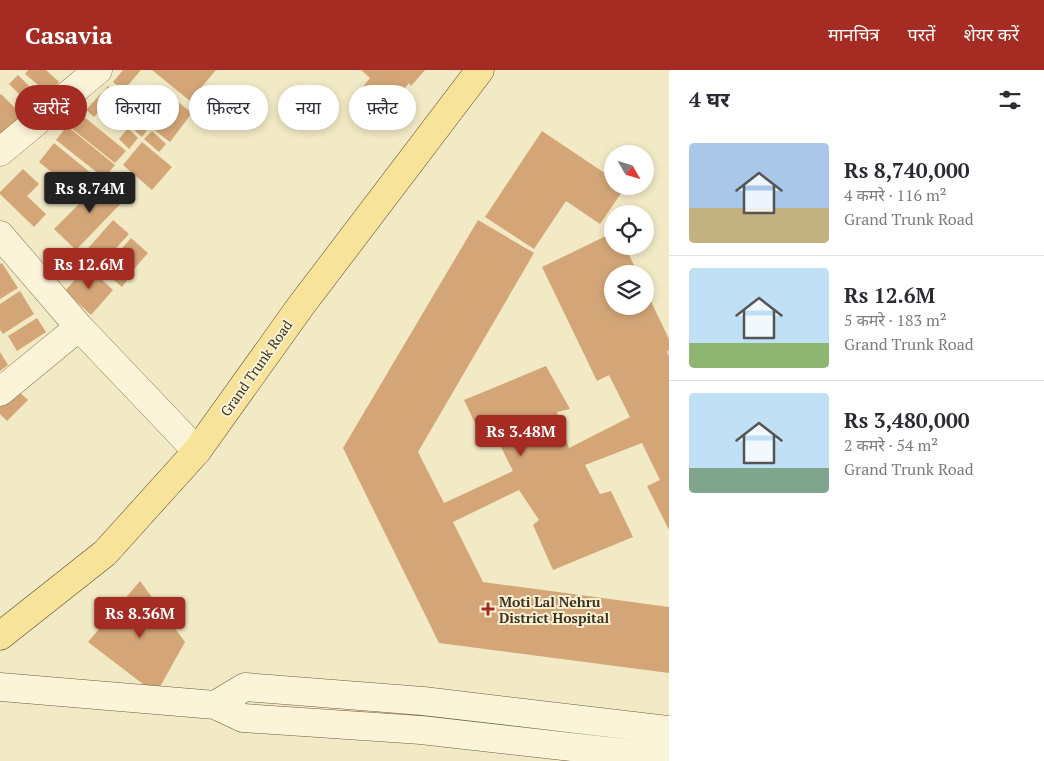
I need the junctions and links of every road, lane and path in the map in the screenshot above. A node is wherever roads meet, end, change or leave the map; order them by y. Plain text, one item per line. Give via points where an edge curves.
1 (98, 70) edge
2 (480, 70) edge
3 (0, 152) edge
4 (0, 235) edge
5 (79, 328) junction
6 (0, 392) edge
7 (197, 451) junction
8 (0, 636) edge
9 (0, 687) edge
10 (423, 702) junction
11 (215, 705) junction
12 (421, 730) junction
13 (669, 730) edge
14 (669, 758) edge

1 - 3 street
2 - 7 main road, Grand Trunk Road via 306,300
4 - 5 street
5 - 6 street
5 - 7 street
7 - 8 main road, Grand Trunk Road via 105,553
9 - 11 street
10 - 11 street via 245,687
10 - 12 street
10 - 13 street
11 - 12 street via 243,718
12 - 14 street

